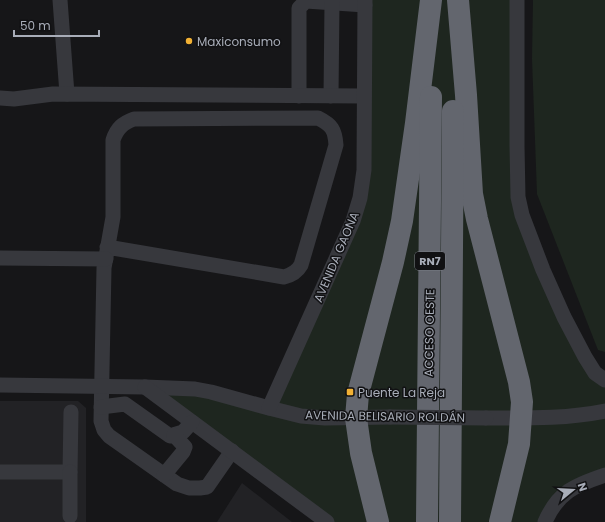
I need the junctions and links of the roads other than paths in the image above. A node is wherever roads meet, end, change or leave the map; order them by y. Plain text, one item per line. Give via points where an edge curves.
1 (60, 0) edge
2 (432, 0) edge
3 (454, 0) edge
4 (458, 0) edge
5 (517, 0) edge
6 (365, 2) edge
7 (332, 3) junction
8 (67, 94) junction
9 (299, 96) junction
10 (331, 96) junction
11 (364, 96) junction
12 (0, 98) edge
13 (106, 253) junction
14 (0, 258) edge
15 (605, 380) edge
16 (0, 385) edge
17 (101, 386) junction
18 (145, 387) junction
19 (101, 407) junction
20 (269, 408) junction
21 (605, 411) edge
22 (71, 412) dead end
23 (356, 418) junction
24 (522, 418) junction
25 (192, 422) junction
26 (174, 435) junction
27 (232, 451) junction
28 (0, 472) edge
29 (70, 472) junction
30 (164, 475) junction
31 (605, 475) edge
32 (70, 516) dead end
33 (327, 522) edge
34 (378, 522) edge
35 (427, 522) edge
36 (450, 522) edge
37 (500, 522) edge
38 (545, 522) edge

1 - 8 street
2 - 23 highway via 402,221 358,394
2 - 35 highway, ACCESO OESTE / RN7
3 - 36 highway, ACCESO OESTE / RN7
4 - 24 highway via 472,194 519,382
5 - 15 street via 518,197 522,215 564,317 588,362
6 - 7 street
6 - 11 street, AVENIDA GAONA
7 - 9 street via 306,1 299,8
7 - 10 street
8 - 9 street
8 - 12 street
9 - 10 street
10 - 11 street
11 - 20 street, AVENIDA GAONA via 364,170 353,221
13 - 13 street via 113,217 113,140 123,124 134,119 318,118 332,128 336,145 301,265 291,275 284,277
13 - 14 street
13 - 17 street
16 - 17 street, AVENIDA BELISARIO ROLDÁN
17 - 18 street, AVENIDA BELISARIO ROLDÁN
17 - 19 street
18 - 20 street, AVENIDA BELISARIO ROLDÁN via 211,392
18 - 25 street
19 - 26 street via 126,404 170,436
19 - 30 street via 101,421 109,436
20 - 23 street, AVENIDA BELISARIO ROLDÁN via 301,416
21 - 24 street, AVENIDA BELISARIO ROLDÁN via 578,416
22 - 29 street
23 - 24 street, AVENIDA BELISARIO ROLDÁN, bridge
23 - 34 highway via 361,453
24 - 37 highway via 519,444
25 - 26 street via 183,432
25 - 27 street
26 - 30 street via 185,447
27 - 30 street via 207,487 189,488
27 - 33 street
28 - 29 street
29 - 32 street
31 - 38 street via 579,484 560,498

